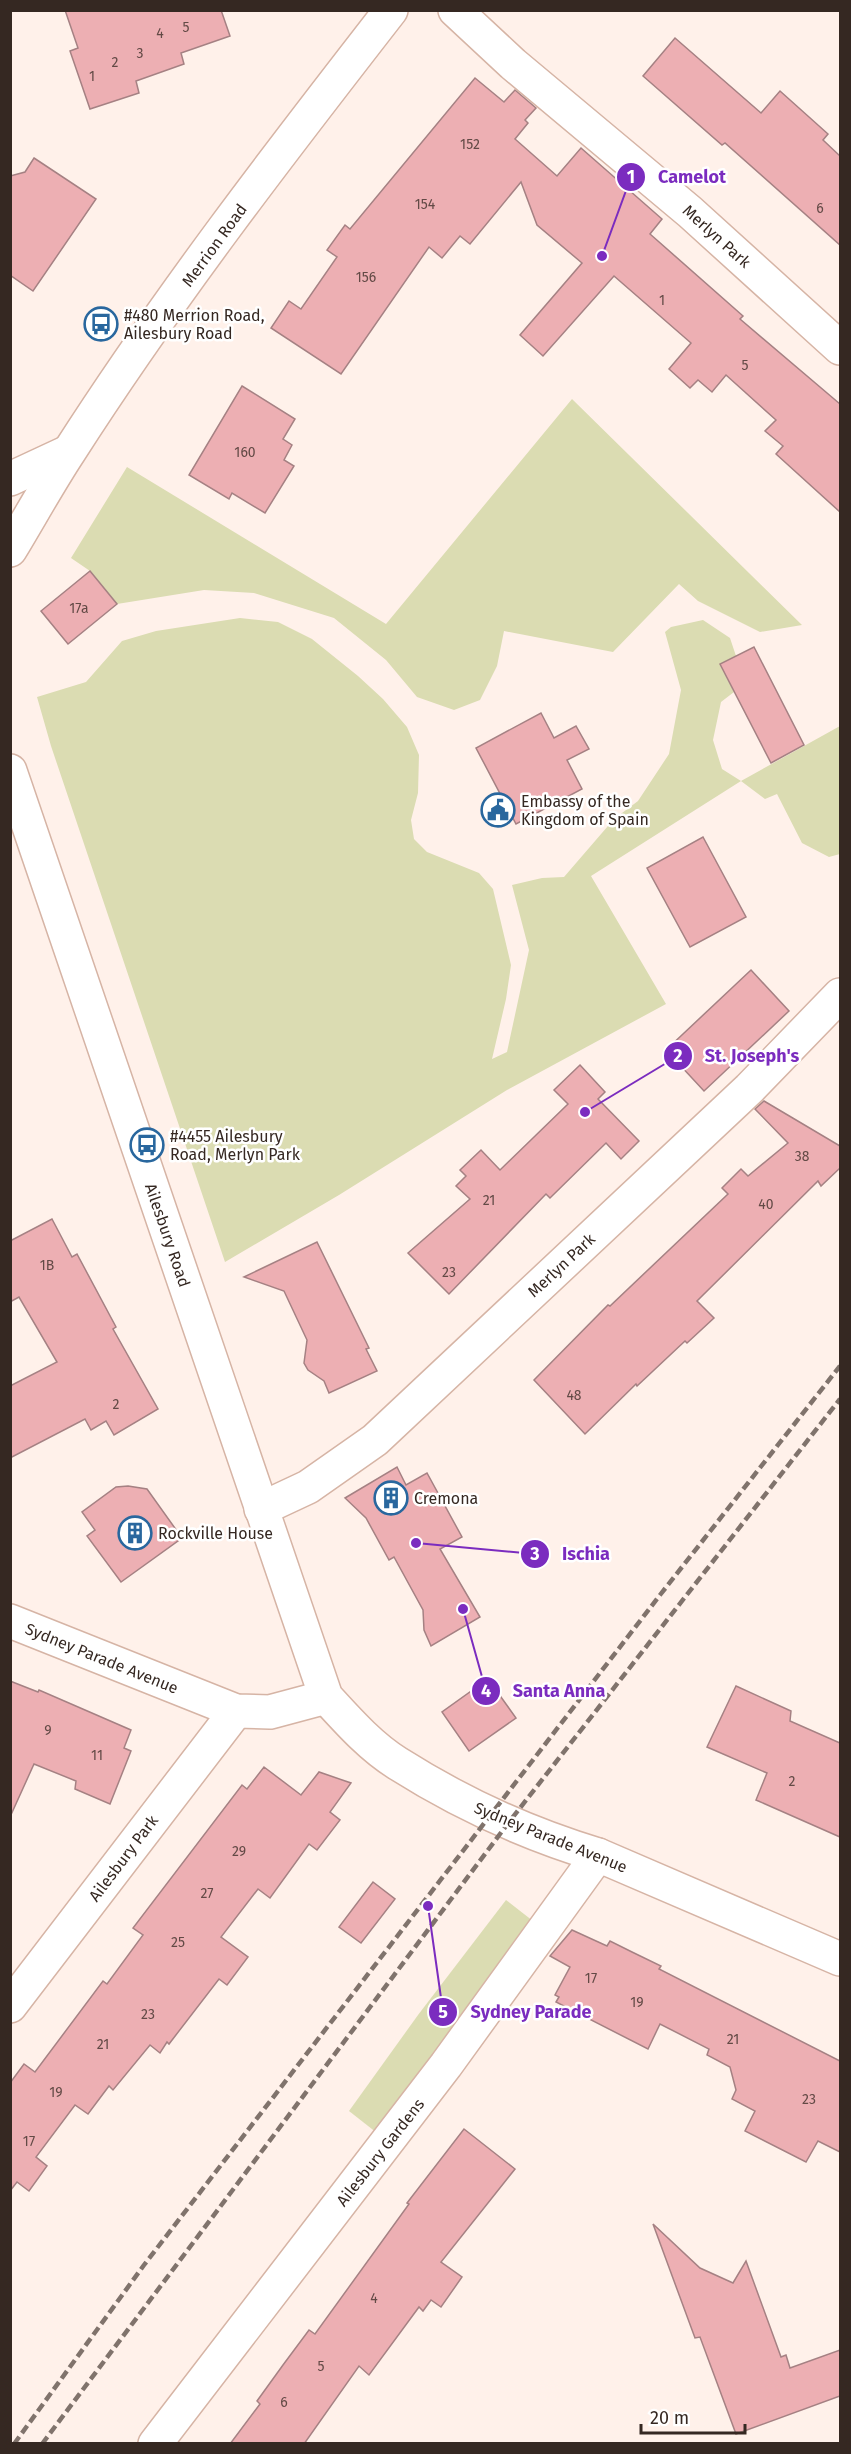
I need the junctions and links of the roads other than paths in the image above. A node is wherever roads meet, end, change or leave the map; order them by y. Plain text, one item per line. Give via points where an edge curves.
1 (391, 10) edge
2 (457, 13) edge
3 (840, 348) edge
4 (68, 452) junction
5 (10, 479) edge
6 (10, 550) edge
7 (10, 771) edge
8 (840, 995) edge
9 (261, 1509) junction
10 (10, 1621) edge
11 (327, 1697) junction
12 (236, 1711) junction
13 (598, 1856) junction
14 (840, 1959) edge
15 (10, 2006) edge
16 (154, 2444) edge

1 - 4 street, Merrion Road via 267,171
2 - 3 street, Merlyn Park via 624,154
4 - 5 street
4 - 6 street, Merrion Road
7 - 9 street, Ailesbury Road
8 - 9 street, Merlyn Park via 749,1089 375,1440 308,1487
9 - 11 street, Ailesbury Road
10 - 12 street, Sydney Parade Avenue
11 - 12 street, Sydney Parade Avenue via 270,1712
11 - 13 street, Sydney Parade Avenue via 353,1728 396,1762 490,1815
12 - 15 street, Ailesbury Park
13 - 14 street, Sydney Parade Avenue
13 - 16 street, Ailesbury Gardens via 446,2065

